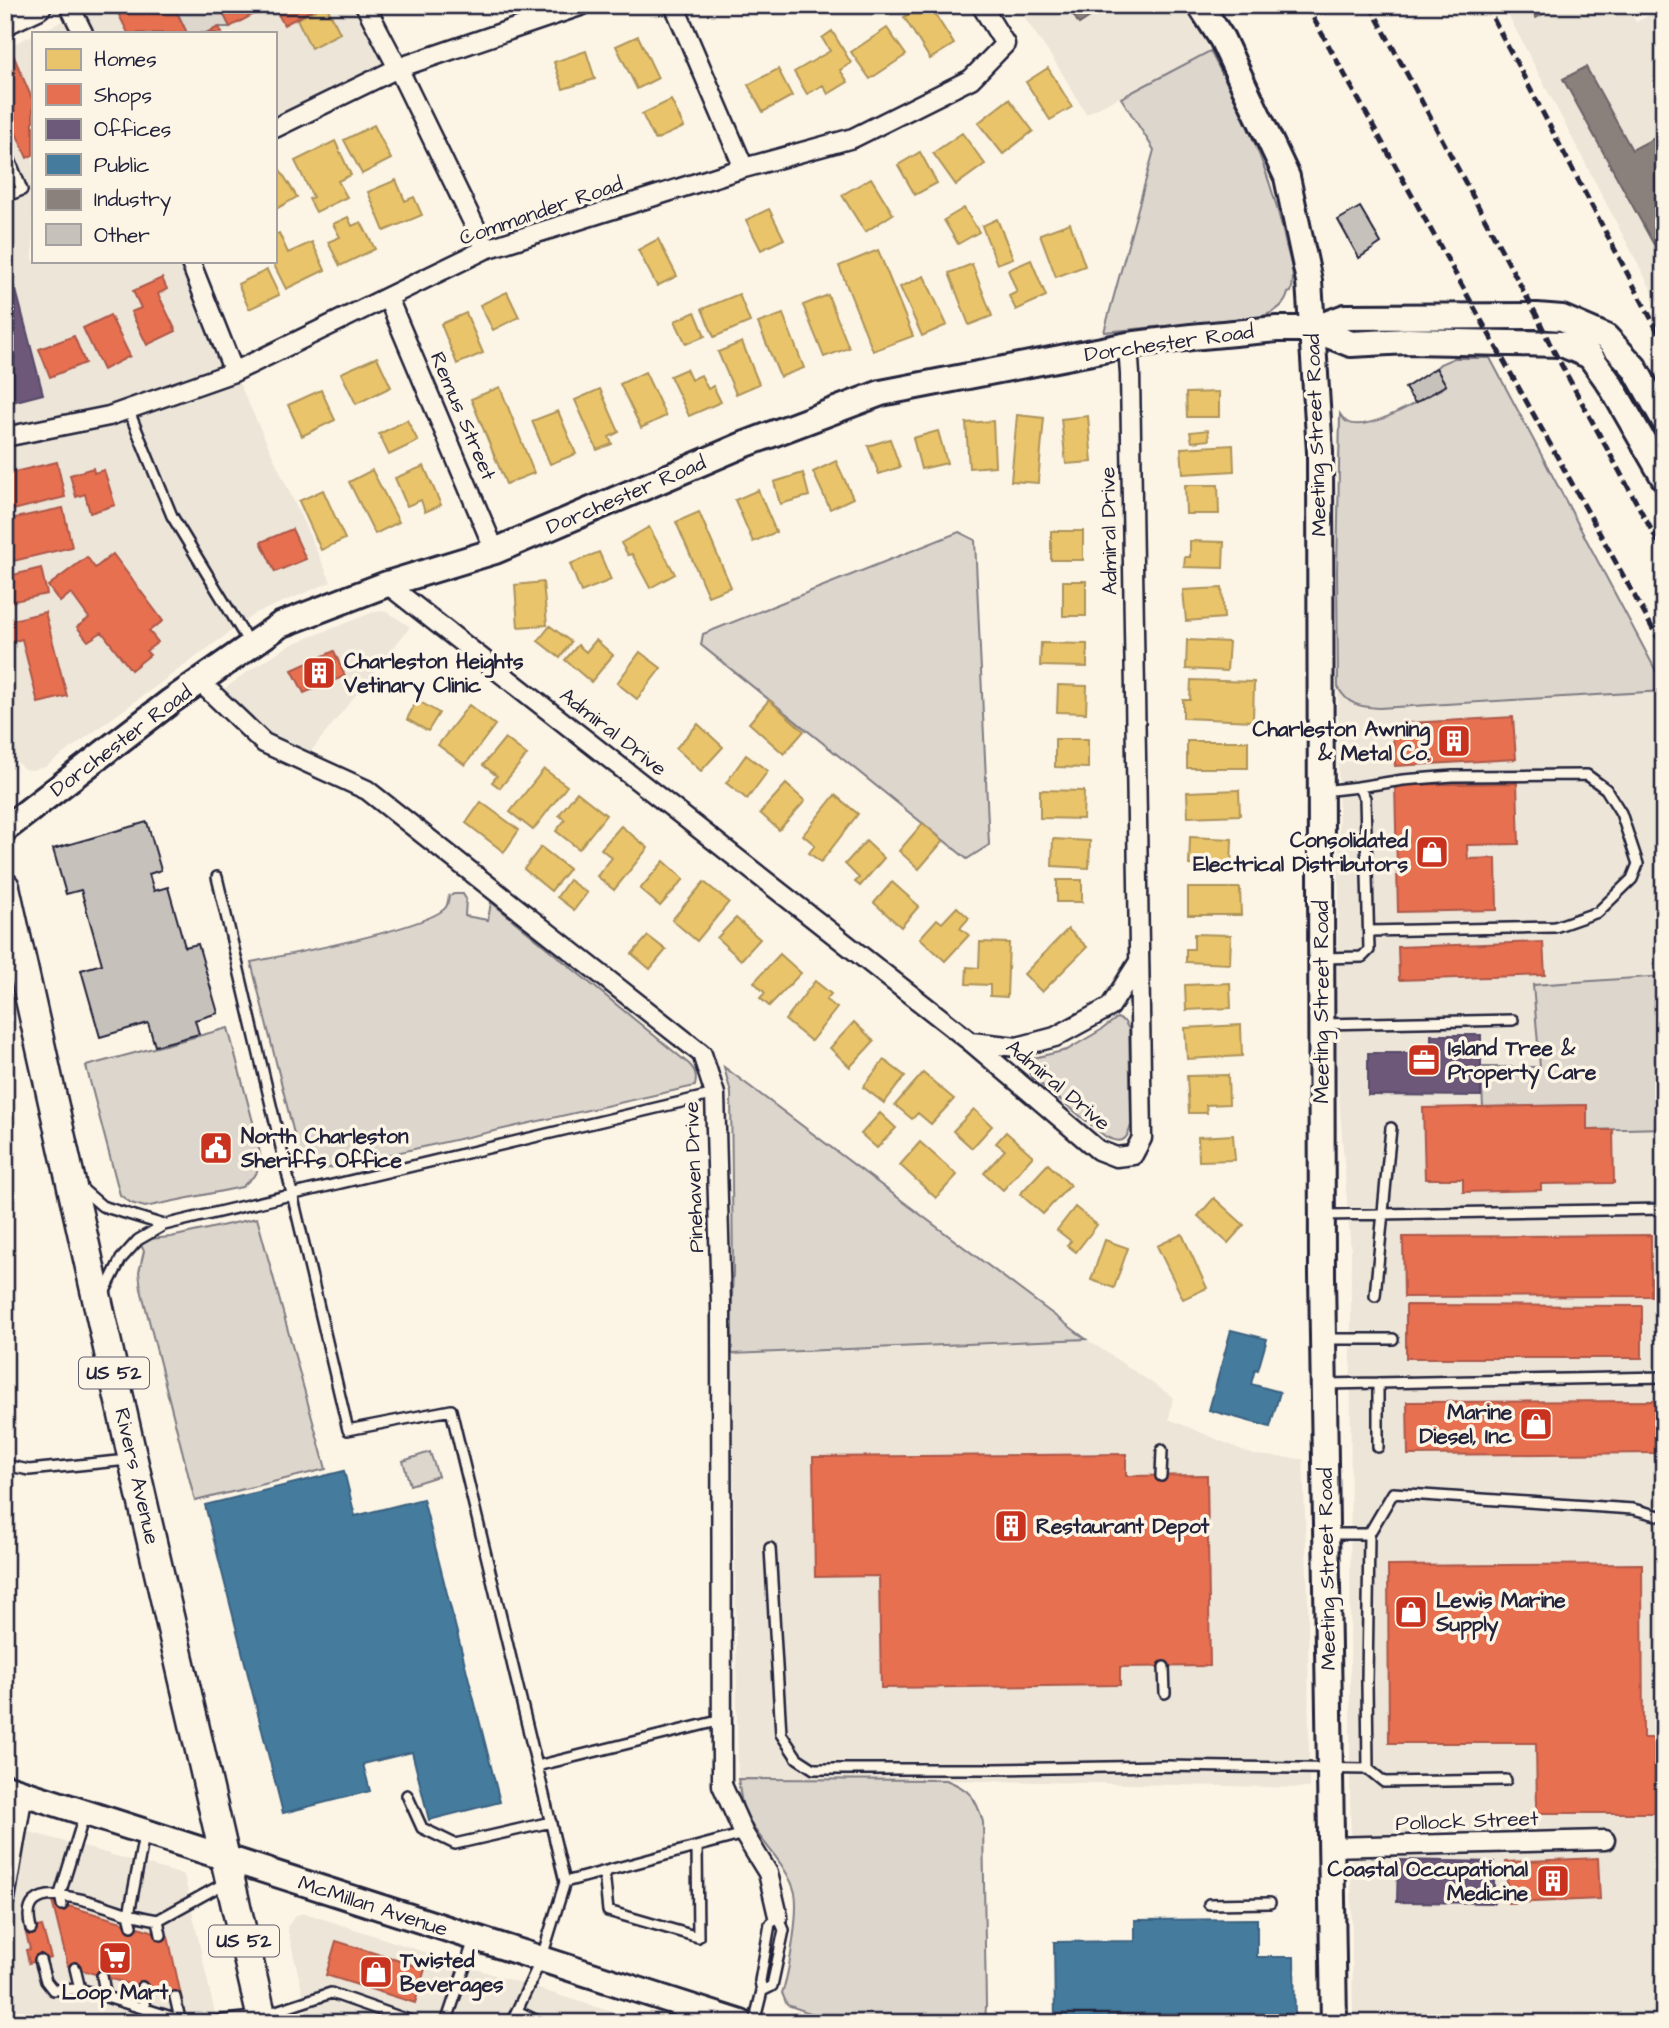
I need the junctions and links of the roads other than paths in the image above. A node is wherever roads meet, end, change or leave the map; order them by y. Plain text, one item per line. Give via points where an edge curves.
1 (37, 5) edge
2 (69, 5) edge
3 (365, 5) edge
4 (583, 5) edge
5 (674, 5) edge
6 (982, 5) edge
7 (1200, 5) edge
8 (5, 20) edge
9 (82, 32) edge
10 (398, 68) junction
11 (276, 128) edge
12 (5, 147) edge
13 (744, 169) junction
14 (32, 185) edge
15 (22, 190) junction
16 (5, 197) edge
17 (486, 249) junction
18 (190, 262) edge
19 (388, 298) junction
20 (1313, 328) junction
21 (1128, 345) junction
22 (234, 372) junction
23 (128, 409) junction
24 (1664, 420) edge
25 (5, 437) edge
26 (1664, 478) edge
27 (495, 551) junction
28 (387, 584) junction
29 (251, 646) junction
30 (199, 681) junction
31 (1358, 788) junction
32 (1320, 791) junction
33 (5, 829) edge
34 (217, 877) dead end
35 (5, 887) edge
36 (1369, 931) junction
37 (1321, 958) junction
38 (1138, 963) junction
39 (1513, 1020) dead end
40 (1321, 1024) junction
41 (971, 1042) junction
42 (715, 1094) junction
43 (1391, 1128) dead end
44 (71, 1180) junction
45 (292, 1193) junction
46 (1664, 1209) edge
47 (1384, 1214) junction
48 (1322, 1215) junction
49 (164, 1225) junction
50 (1375, 1296) dead end
51 (99, 1304) junction
52 (1323, 1339) junction
53 (1393, 1339) dead end
54 (1664, 1377) edge
55 (1378, 1383) junction
56 (1324, 1384) junction
57 (1378, 1447) dead end
58 (1162, 1450) dead end
59 (133, 1460) junction
60 (5, 1465) edge
61 (1161, 1476) dead end
62 (1664, 1517) edge
63 (1326, 1534) junction
64 (1369, 1534) junction
65 (770, 1548) dead end
66 (1164, 1667) dead end
67 (1165, 1693) dead end
68 (722, 1720) junction
69 (537, 1766) junction
70 (1331, 1768) junction
71 (1368, 1769) junction
72 (1506, 1780) dead end
73 (14, 1790) edge
74 (407, 1795) dead end
75 (85, 1813) junction
76 (551, 1822) junction
77 (145, 1832) junction
78 (744, 1834) junction
79 (1605, 1840) dead end
80 (697, 1847) junction
81 (1330, 1847) junction
82 (228, 1869) junction
83 (604, 1872) junction
84 (565, 1882) junction
85 (60, 1894) junction
86 (5, 1899) edge
87 (89, 1901) junction
88 (1270, 1903) dead end
89 (1209, 1904) dead end
90 (62, 1905) dead end
91 (91, 1914) dead end
92 (129, 1914) junction
93 (778, 1916) junction
94 (158, 1920) junction
95 (132, 1926) dead end
96 (31, 1929) dead end
97 (161, 1935) dead end
98 (474, 1938) junction
99 (541, 1959) junction
100 (40, 1960) dead end
101 (75, 1968) dead end
102 (102, 1976) dead end
103 (142, 1987) dead end
104 (80, 1989) junction
105 (762, 1990) junction
106 (106, 1997) junction
107 (175, 1997) dead end
108 (145, 2009) junction
109 (517, 2011) junction
110 (704, 2017) edge
111 (180, 2019) junction
112 (528, 2019) edge
113 (262, 2020) edge
114 (191, 2023) edge
115 (199, 2023) edge
116 (417, 2023) edge
117 (446, 2023) edge
118 (511, 2023) edge
119 (542, 2023) edge
120 (741, 2023) edge
121 (754, 2023) edge
122 (1334, 2023) edge

1 - 8 main road
2 - 9 street
3 - 10 street
4 - 10 street
5 - 13 street
6 - 13 street, Commander Road via 1005,44 971,79 853,138
7 - 20 street, Meeting Street Road via 1222,39 1287,177 1309,281
10 - 11 street
10 - 17 street
12 - 15 lane
13 - 17 street, Commander Road
14 - 15 lane
15 - 16 lane
17 - 19 street, Commander Road
18 - 22 street
19 - 22 street, Commander Road
19 - 27 street, Remus Street
20 - 21 street, Dorchester Road
20 - 24 street, Dorchester Road via 1345,317 1562,318 1605,337 1634,367
20 - 26 street, Dorchester Road via 1351,344 1562,344 1590,356
20 - 32 street, Meeting Street Road via 1320,452
21 - 27 street, Dorchester Road via 881,393 743,445
21 - 38 street, Admiral Drive
22 - 23 street, Commander Road
23 - 25 street, Commander Road
23 - 29 lane via 172,516
27 - 28 street, Dorchester Road
28 - 29 street, Dorchester Road via 280,625
28 - 41 street, Admiral Drive
29 - 30 street, Dorchester Road
30 - 33 street, Dorchester Road
30 - 42 street, Pinehaven Drive via 264,743 367,790 702,1054
31 - 32 lane
31 - 36 lane via 1365,798
31 - 36 lane via 1453,776 1587,775 1606,789 1621,813 1638,864 1632,879 1598,912 1555,927
32 - 37 street, Meeting Street Road
34 - 45 lane
35 - 44 main road, Rivers Avenue / US 52
36 - 37 lane via 1369,950 1362,957
37 - 40 street, Meeting Street Road
38 - 41 street via 1110,1007 1055,1037 1017,1047
38 - 41 street, Admiral Drive via 1142,1138 1133,1155 1116,1157 1098,1150
39 - 40 lane
40 - 48 street, Meeting Street Road
42 - 45 lane
42 - 68 street, Pinehaven Drive via 722,1318
43 - 47 lane
44 - 49 lane via 102,1206
44 - 51 main road, Rivers Avenue / US 52
45 - 49 lane
45 - 69 lane via 348,1430 451,1410
46 - 47 lane
47 - 48 lane
47 - 50 lane
48 - 52 street, Meeting Street Road
49 - 51 lane via 138,1240 121,1259
51 - 59 main road, Rivers Avenue / US 52
52 - 53 lane
52 - 56 street, Meeting Street Road
54 - 55 lane
55 - 56 lane
55 - 57 lane
56 - 63 street, Meeting Street Road
58 - 61 lane
59 - 60 lane via 29,1470
59 - 82 main road, Rivers Avenue / US 52
62 - 64 lane via 1633,1508 1393,1493
63 - 64 lane
63 - 70 street, Meeting Street Road
64 - 71 lane
65 - 70 lane via 781,1734 797,1758 814,1769
66 - 67 lane
68 - 69 lane
68 - 78 street, Pinehaven Drive via 722,1785
69 - 76 lane
70 - 71 lane
70 - 81 street, Meeting Street Road
71 - 72 lane via 1384,1782
73 - 75 street, McMillan Avenue
73 - 86 street
74 - 76 lane via 422,1828 455,1844
75 - 77 street, McMillan Avenue
75 - 85 lane
76 - 84 lane
77 - 82 street, McMillan Avenue
77 - 92 lane
78 - 80 lane
78 - 93 street, Pinehaven Drive via 768,1873
79 - 81 street, Pollock Street
80 - 83 lane
80 - 83 lane via 698,1937 608,1911
81 - 122 street, Meeting Street Road
82 - 94 lane
82 - 98 street, McMillan Avenue
82 - 113 main road, Rivers Avenue / US 52
83 - 84 lane
84 - 99 lane
85 - 87 lane
85 - 90 lane
85 - 96 lane via 38,1899 30,1907
87 - 91 lane
87 - 92 lane
88 - 89 lane
92 - 94 lane
92 - 95 lane
93 - 105 lane via 770,1924
93 - 105 lane via 784,1930 772,1986
94 - 97 lane
98 - 99 street, McMillan Avenue
98 - 117 lane
99 - 109 lane
99 - 110 street, McMillan Avenue
100 - 104 lane via 53,1990
101 - 104 lane
102 - 106 lane
103 - 108 lane
104 - 106 lane
105 - 121 lane
106 - 108 lane
107 - 111 lane
108 - 111 lane
109 - 112 lane
109 - 118 lane
110 - 120 street, McMillan Avenue
111 - 114 lane
112 - 119 lane
113 - 115 lane
113 - 116 lane via 331,1993

